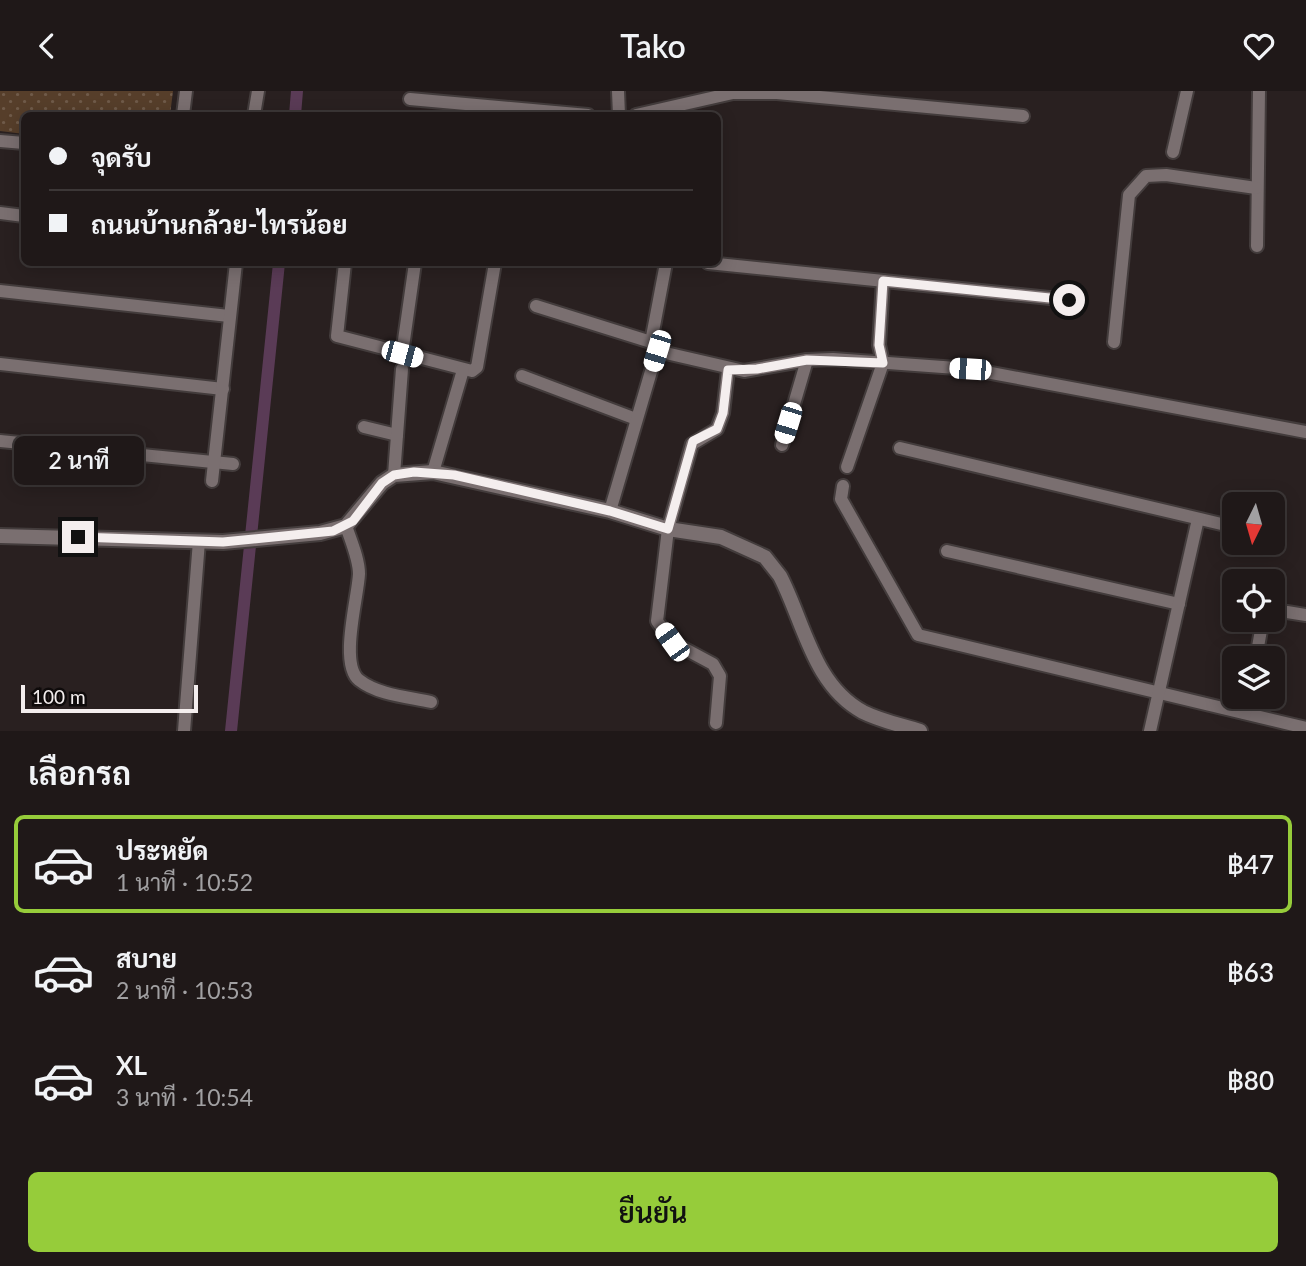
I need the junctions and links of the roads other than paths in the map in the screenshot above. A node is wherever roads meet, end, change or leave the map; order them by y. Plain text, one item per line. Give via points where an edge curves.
1 (186, 91) edge
2 (258, 91) edge
3 (618, 91) edge
4 (1187, 91) edge
5 (1259, 91) edge
6 (820, 94) edge
7 (411, 99) dead end
8 (183, 112) edge
9 (254, 112) edge
10 (555, 112) edge
11 (619, 112) edge
12 (649, 112) edge
13 (1023, 115) dead end
14 (0, 141) edge
15 (21, 143) edge
16 (1173, 152) dead end
17 (1256, 188) junction
18 (0, 213) edge
19 (21, 216) edge
20 (1256, 246) dead end
21 (721, 264) edge
22 (236, 266) edge
23 (345, 266) edge
24 (415, 266) edge
25 (494, 266) edge
26 (666, 266) edge
27 (883, 281) junction
28 (0, 291) edge
29 (1069, 300) dead end
30 (536, 306) dead end
31 (229, 316) junction
32 (1114, 342) dead end
33 (654, 346) junction
34 (402, 354) junction
35 (807, 360) junction
36 (883, 363) junction
37 (0, 364) edge
38 (402, 369) dead end
39 (463, 370) junction
40 (728, 370) junction
41 (522, 376) dead end
42 (223, 389) junction
43 (636, 419) junction
44 (365, 427) dead end
45 (1306, 432) edge
46 (397, 435) junction
47 (0, 441) edge
48 (782, 445) dead end
49 (900, 448) dead end
50 (215, 464) junction
51 (233, 464) dead end
52 (847, 467) dead end
53 (433, 472) junction
54 (394, 475) junction
55 (212, 481) dead end
56 (843, 485) dead end
57 (610, 511) junction
58 (1198, 519) junction
59 (1222, 524) edge
60 (346, 526) junction
61 (668, 529) junction
62 (0, 536) edge
63 (200, 541) junction
64 (947, 551) dead end
65 (1179, 604) junction
66 (1287, 612) dead end
67 (1306, 615) edge
68 (1159, 693) junction
69 (431, 702) dead end
70 (1246, 709) edge
71 (1245, 713) junction
72 (716, 723) dead end
73 (1306, 728) edge
74 (184, 730) edge
75 (920, 730) edge
76 (1150, 730) edge

1 - 8 street
2 - 9 street
3 - 11 street
4 - 16 street
5 - 17 street
6 - 12 street via 733,93
6 - 13 street
7 - 10 street
14 - 15 street
17 - 20 street
17 - 32 street via 1166,176 1146,176 1138,183 1129,195
18 - 19 street
21 - 27 street
22 - 31 street
23 - 34 street via 335,333
24 - 34 street
25 - 39 street via 476,369
26 - 33 street
27 - 29 street
27 - 36 street via 879,345
28 - 31 street
30 - 33 street
31 - 42 street
33 - 40 street
33 - 43 street
34 - 39 street
35 - 36 street
35 - 40 street
35 - 48 street
36 - 45 street via 970,369
36 - 52 street
37 - 42 street
38 - 46 street
39 - 53 street
40 - 61 street via 720,421 710,435 693,441
41 - 43 street
42 - 50 street
43 - 57 street
44 - 46 street
46 - 54 street
47 - 50 street
49 - 58 street
50 - 51 street
50 - 55 street
53 - 54 street
53 - 57 street
54 - 60 street
56 - 68 street via 841,499 918,635
57 - 61 street
58 - 59 street
58 - 65 street
60 - 63 street via 268,539
60 - 69 street via 359,573 351,636 356,678 372,688
61 - 72 street via 657,621 672,642 713,664 720,676
61 - 75 street via 721,537 765,557 780,576 809,646 837,691 864,712
62 - 63 street
63 - 74 street
64 - 65 street
65 - 68 street
66 - 67 street
68 - 71 street
68 - 76 street
70 - 71 street
71 - 73 street

